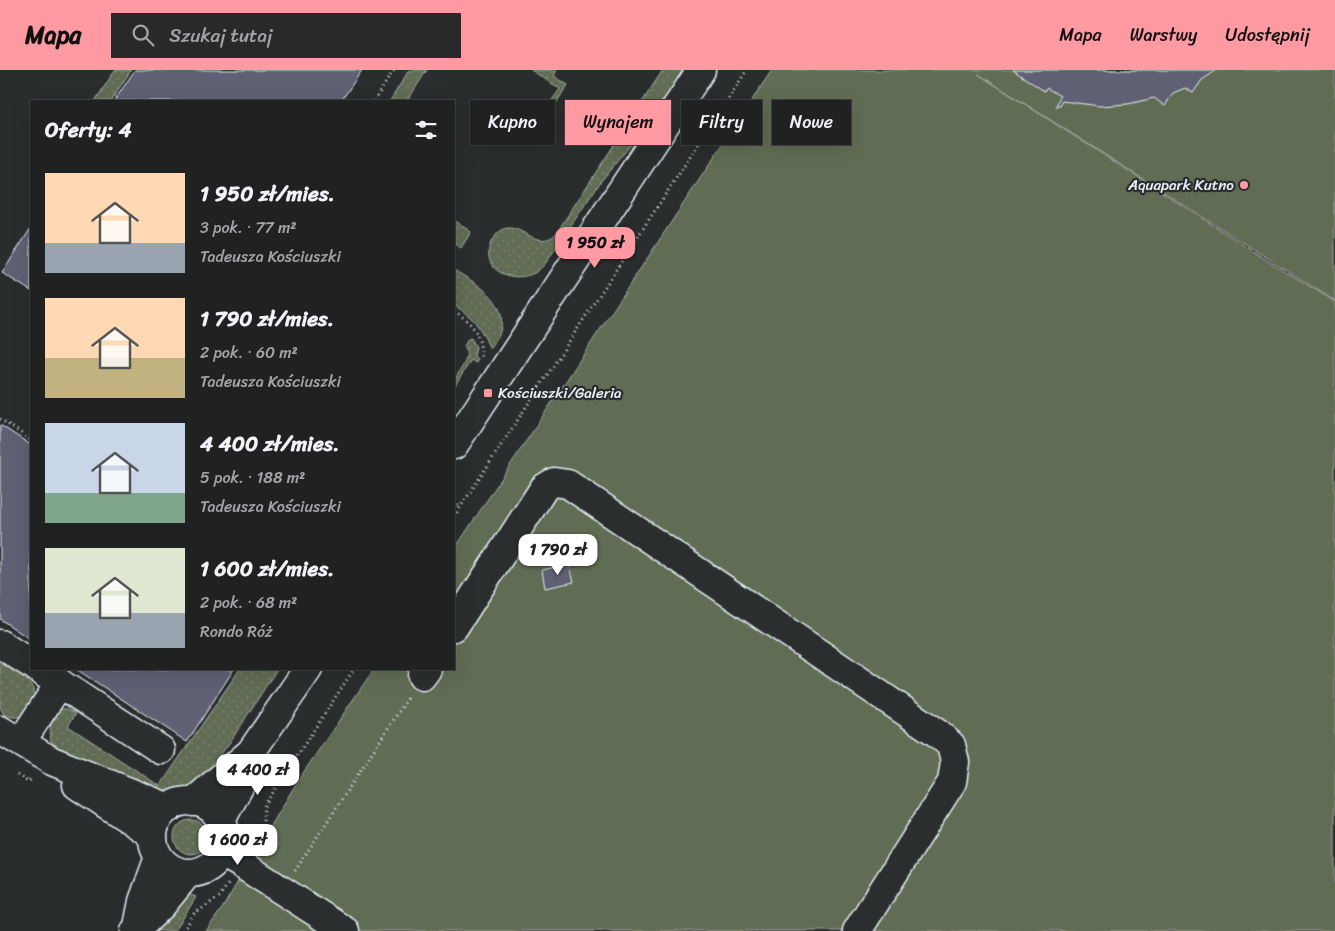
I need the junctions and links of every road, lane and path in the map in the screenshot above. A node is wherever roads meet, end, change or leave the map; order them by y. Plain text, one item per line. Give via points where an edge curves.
1 (394, 70) edge
2 (701, 70) edge
3 (747, 70) edge
4 (375, 100) edge
5 (455, 312) edge
6 (482, 359) dead end
7 (0, 419) edge
8 (30, 439) edge
9 (455, 443) edge
10 (455, 503) edge
11 (460, 507) junction
12 (455, 513) edge
13 (455, 625) edge
14 (0, 644) edge
15 (30, 663) edge
16 (307, 670) edge
17 (353, 670) edge
18 (424, 673) edge
19 (49, 676) edge
20 (10, 736) edge
21 (162, 750) dead end
22 (251, 752) junction
23 (43, 769) junction
24 (17, 775) dead end
25 (181, 805) junction
26 (221, 820) junction
27 (156, 847) junction
28 (231, 859) junction
29 (188, 873) junction
30 (282, 891) junction
31 (137, 929) edge
32 (182, 931) edge
33 (345, 931) edge
34 (857, 931) edge

1 - 4 path
2 - 9 street
3 - 11 path
5 - 6 path via 475,328
7 - 8 path
10 - 11 path
11 - 12 path
13 - 34 street via 544,488 554,482 568,484 937,733 951,745 955,762 952,782
14 - 15 street
16 - 22 street
17 - 28 path via 264,806 262,835
18 - 30 path
19 - 20 street
19 - 21 street
20 - 23 street
22 - 25 street
22 - 26 street via 239,787
23 - 24 path via 28,782
23 - 25 street
23 - 27 street via 76,784 144,829
25 - 26 street via 209,807
25 - 27 street via 158,820
26 - 28 street
27 - 29 street via 172,869
27 - 31 street
28 - 29 street
28 - 30 street
28 - 32 path via 220,897 194,914
29 - 31 street
30 - 33 street

